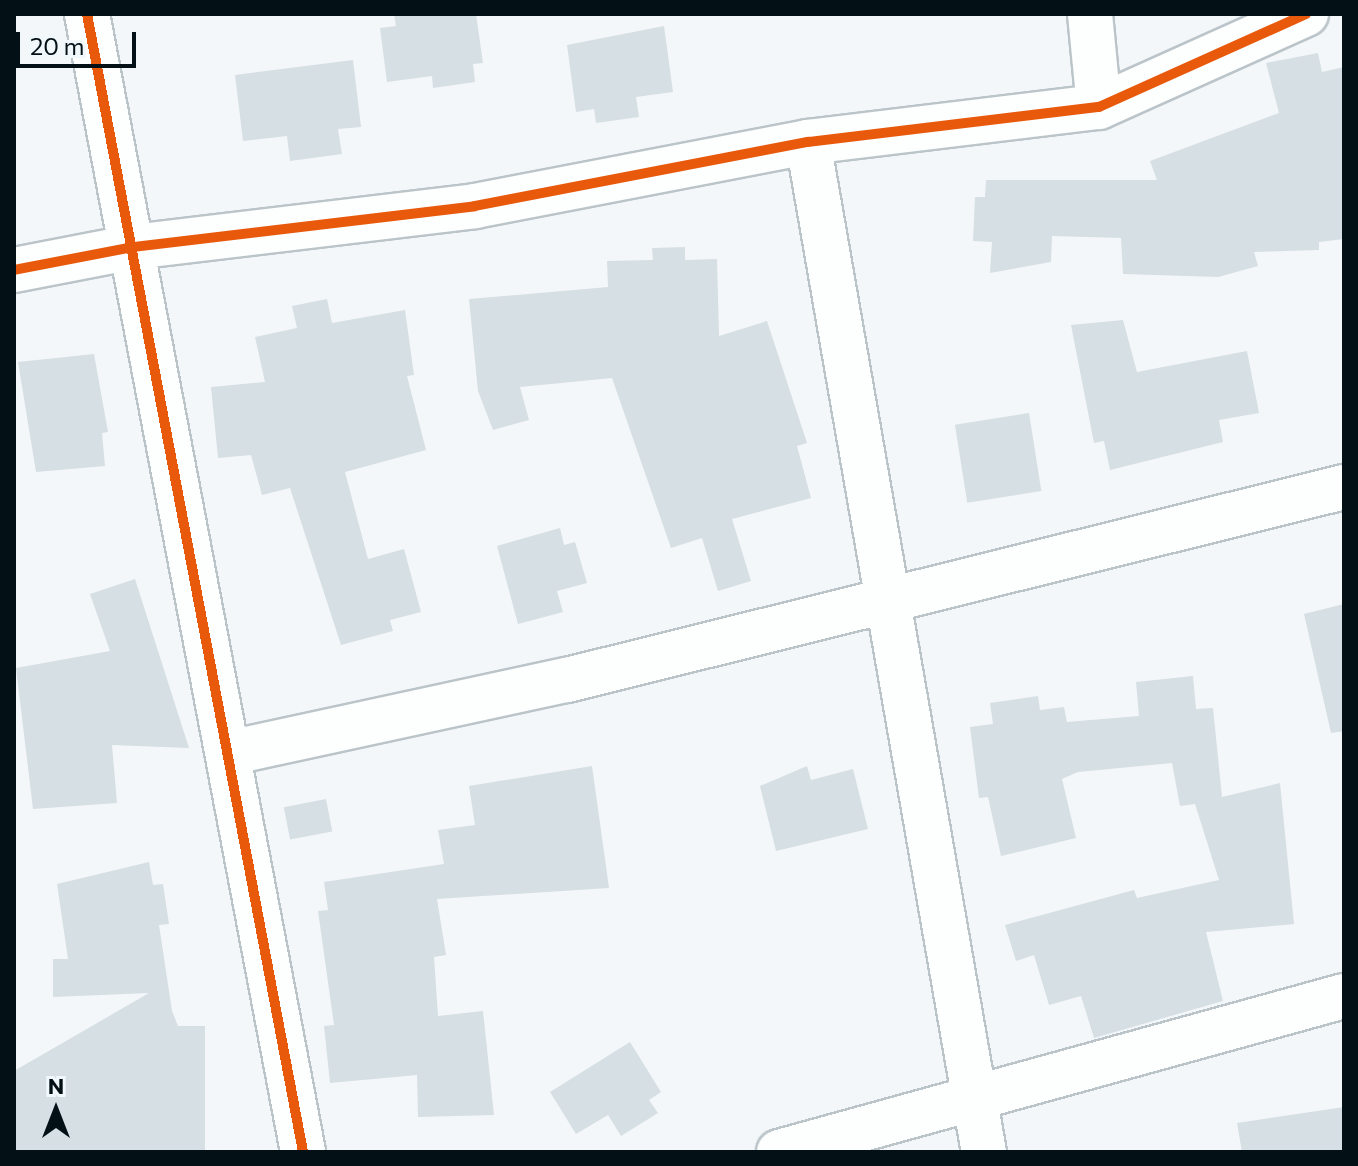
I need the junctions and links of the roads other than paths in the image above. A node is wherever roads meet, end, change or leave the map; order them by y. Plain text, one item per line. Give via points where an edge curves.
1 (87, 14) edge
2 (1090, 14) edge
3 (1306, 14) edge
4 (1099, 107) junction
5 (808, 142) junction
6 (133, 247) junction
7 (14, 270) edge
8 (1344, 487) edge
9 (891, 595) junction
10 (228, 753) junction
11 (1344, 996) edge
12 (970, 1094) junction
13 (303, 1152) edge
14 (779, 1152) edge
15 (984, 1152) edge

1 - 6 street
2 - 4 street
3 - 4 street
4 - 5 street
5 - 6 street via 475,206
5 - 9 street
6 - 7 street
6 - 10 street
8 - 9 street
9 - 10 street via 567,680
9 - 12 street
10 - 13 street
11 - 12 street
12 - 14 street
12 - 15 street

